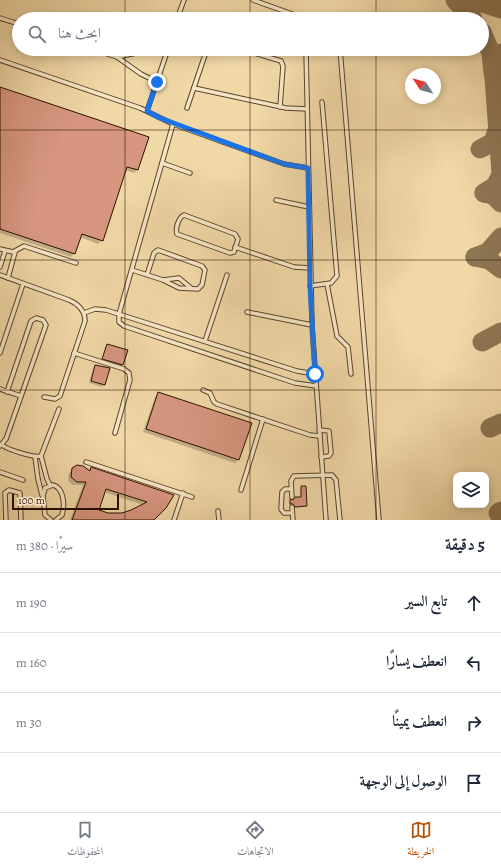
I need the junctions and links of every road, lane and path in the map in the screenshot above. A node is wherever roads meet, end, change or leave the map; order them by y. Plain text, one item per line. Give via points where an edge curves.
1 (184, 0) edge
2 (253, 0) edge
3 (180, 12) edge
4 (286, 12) edge
5 (0, 18) edge
6 (12, 22) edge
7 (114, 56) edge
8 (122, 56) edge
9 (165, 56) edge
10 (205, 56) edge
11 (264, 56) edge
12 (306, 56) edge
13 (341, 56) edge
14 (117, 57) junction
15 (0, 60) edge
16 (157, 82) junction
17 (194, 88) junction
18 (322, 102) dead end
19 (280, 107) junction
20 (187, 108) dead end
21 (307, 110) junction
22 (147, 111) junction
23 (173, 124) junction
24 (162, 164) junction
25 (308, 168) junction
26 (190, 173) dead end
27 (276, 200) dead end
28 (309, 207) junction
29 (235, 247) junction
30 (0, 249) edge
31 (5, 251) junction
32 (15, 252) junction
33 (76, 263) dead end
34 (0, 267) edge
35 (310, 268) junction
36 (132, 270) junction
37 (0, 275) edge
38 (147, 275) junction
39 (227, 275) dead end
40 (8, 278) junction
41 (163, 280) junction
42 (24, 284) junction
43 (327, 284) junction
44 (310, 286) junction
45 (191, 288) junction
46 (247, 312) dead end
47 (84, 313) junction
48 (119, 314) junction
49 (312, 325) junction
50 (205, 341) junction
51 (0, 353) edge
52 (74, 353) junction
53 (315, 374) junction
54 (351, 374) dead end
55 (316, 386) junction
56 (0, 389) edge
57 (203, 390) dead end
58 (7, 392) junction
59 (21, 396) junction
60 (44, 397) dead end
61 (59, 409) dead end
62 (263, 419) junction
63 (320, 430) junction
64 (115, 433) dead end
65 (320, 436) junction
66 (1, 446) edge
67 (41, 456) junction
68 (35, 457) junction
69 (321, 457) junction
70 (86, 462) dead end
71 (0, 472) edge
72 (322, 475) junction
73 (23, 480) dead end
74 (50, 485) junction
75 (291, 489) junction
76 (241, 490) dead end
77 (183, 493) junction
78 (42, 496) junction
79 (192, 496) dead end
80 (292, 497) dead end
81 (292, 507) dead end
82 (218, 510) dead end
83 (292, 513) junction
84 (6, 520) edge
85 (21, 520) edge
86 (51, 520) edge
87 (56, 520) edge
88 (174, 520) edge
89 (219, 520) edge
90 (293, 520) edge
91 (326, 520) edge
92 (340, 520) edge
93 (379, 520) edge

1 - 3 lane
2 - 4 lane
5 - 6 lane
7 - 14 lane
8 - 14 lane
9 - 16 lane
10 - 17 lane
11 - 19 lane via 281,61 283,66
12 - 21 lane
13 - 93 lane
14 - 16 lane
15 - 22 lane
16 - 22 lane
17 - 19 lane
17 - 20 lane
18 - 43 lane via 337,276 333,282
19 - 21 lane
21 - 25 lane
22 - 23 lane
23 - 24 lane
23 - 25 lane via 284,164
24 - 26 lane
24 - 36 lane
25 - 28 lane
27 - 28 lane
28 - 35 lane
29 - 29 lane via 238,238 235,234 181,216 176,231 178,234 230,253 234,252
29 - 35 lane via 297,268
30 - 31 lane
31 - 32 lane
31 - 34 lane
32 - 33 lane via 24,246
32 - 40 lane
35 - 44 lane
36 - 38 lane
36 - 48 lane
37 - 40 lane
38 - 41 lane
38 - 45 lane via 154,253 160,250 205,268 201,287
39 - 50 lane
40 - 42 lane
41 - 45 lane via 179,288
41 - 45 lane via 179,278
42 - 47 lane via 69,300 78,305
42 - 51 lane
43 - 44 lane
43 - 54 lane via 337,336 348,347
44 - 49 lane
46 - 49 lane
47 - 48 lane via 100,309
47 - 52 lane via 85,321
48 - 50 lane
48 - 55 lane via 119,322 124,326 295,383
49 - 53 lane
50 - 53 lane via 297,371
52 - 60 lane via 59,398
52 - 64 lane via 124,369 129,373 130,380
53 - 55 lane
55 - 63 lane
56 - 58 lane
57 - 62 lane via 210,393 217,404
58 - 59 lane
58 - 59 lane via 31,321 36,318 45,321 46,325
59 - 66 lane via 6,439
61 - 67 lane
62 - 65 lane
62 - 76 lane
63 - 65 lane
63 - 69 lane via 329,431 331,453 329,456
65 - 69 lane
66 - 68 lane
67 - 68 lane
67 - 74 lane
68 - 78 lane
69 - 72 lane
70 - 77 lane
71 - 73 lane
72 - 75 lane via 294,476 291,480
72 - 91 lane
72 - 92 lane via 332,475 336,479
74 - 78 lane via 45,488
74 - 87 lane via 58,487 61,491 63,512
75 - 80 lane
75 - 83 lane via 282,492 281,509 284,513
77 - 79 lane
77 - 88 lane
78 - 86 lane via 45,515
81 - 83 lane
82 - 89 lane
83 - 90 lane
84 - 85 lane via 5,493 9,490 20,493

